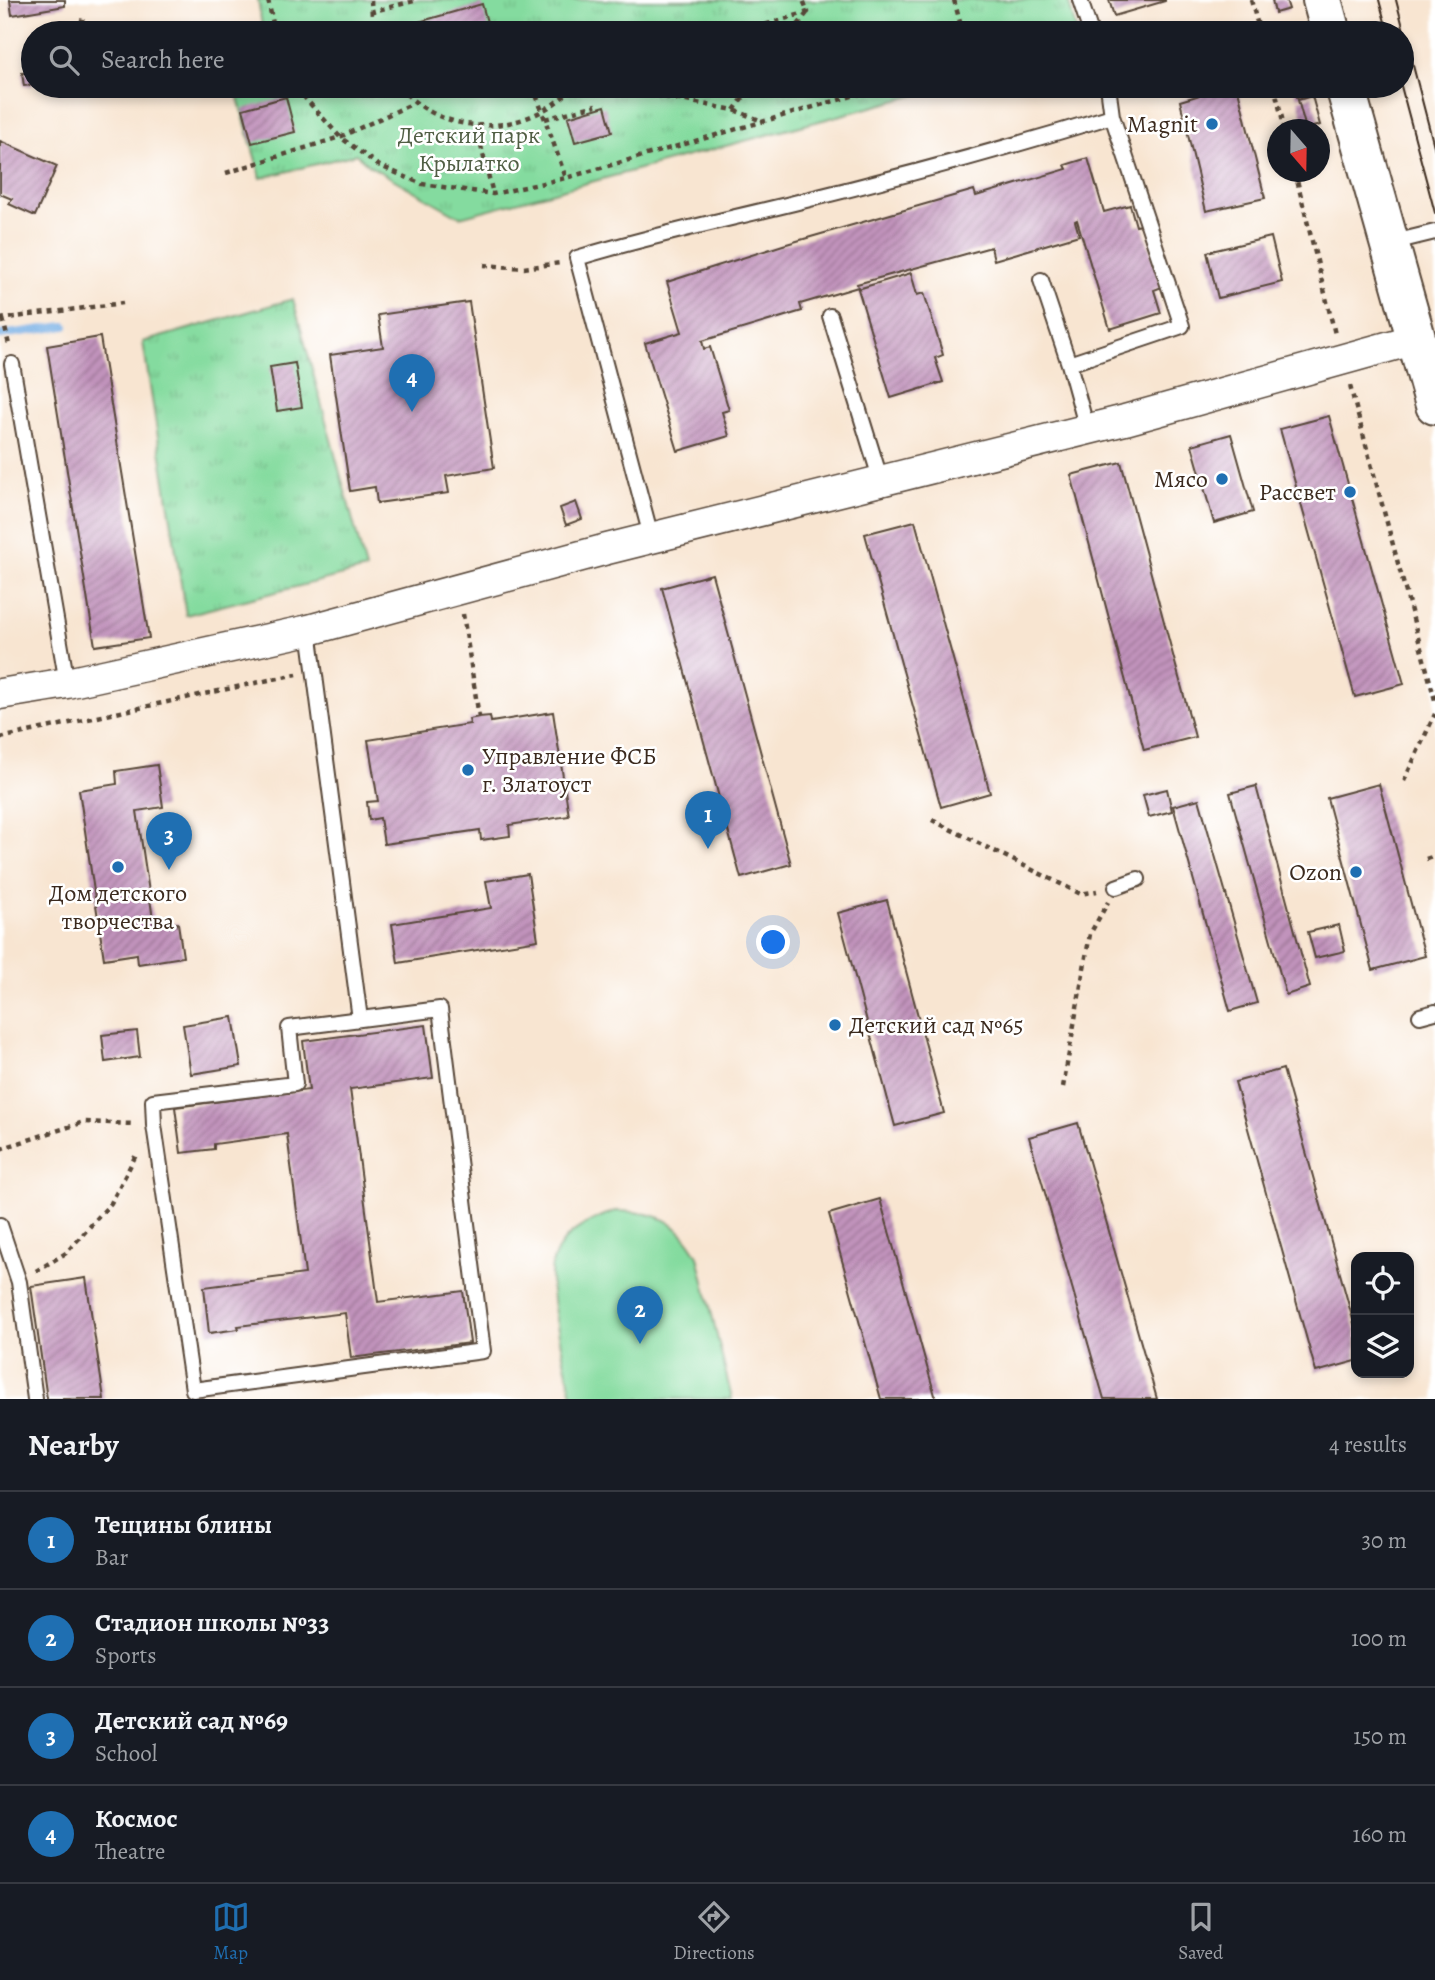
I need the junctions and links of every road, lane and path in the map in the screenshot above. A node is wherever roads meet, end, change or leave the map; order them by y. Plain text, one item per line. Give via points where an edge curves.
1 (268, 0) edge
2 (371, 0) edge
3 (418, 0) edge
4 (803, 0) edge
5 (954, 0) edge
6 (1080, 0) edge
7 (1251, 0) edge
8 (1322, 0) edge
9 (370, 12) junction
10 (808, 12) junction
11 (84, 14) dead end
12 (82, 21) edge
13 (272, 21) edge
14 (371, 21) edge
15 (778, 21) edge
16 (801, 21) edge
17 (960, 21) edge
18 (1087, 21) edge
19 (1257, 21) edge
20 (1328, 21) edge
21 (307, 98) edge
22 (412, 98) edge
23 (537, 98) edge
24 (561, 98) edge
25 (670, 98) edge
26 (743, 98) edge
27 (846, 98) edge
28 (1110, 98) edge
29 (1277, 98) edge
30 (1348, 98) edge
31 (416, 102) junction
32 (596, 105) dead end
33 (734, 110) junction
34 (542, 112) junction
35 (1112, 116) junction
36 (545, 119) junction
37 (1282, 119) edge
38 (763, 122) junction
39 (477, 126) junction
40 (340, 137) junction
41 (226, 173) dead end
42 (566, 178) junction
43 (1298, 182) edge
44 (493, 194) junction
45 (1435, 232) edge
46 (1389, 243) junction
47 (558, 264) dead end
48 (484, 265) dead end
49 (1041, 280) dead end
50 (123, 303) dead end
51 (830, 316) dead end
52 (2, 319) edge
53 (1416, 339) junction
54 (1343, 360) junction
55 (12, 364) joint
56 (1069, 364) junction
57 (1435, 405) edge
58 (1087, 429) junction
59 (881, 481) junction
60 (652, 540) junction
61 (459, 589) junction
62 (309, 630) junction
63 (314, 670) junction
64 (67, 682) junction
65 (0, 694) edge
66 (1435, 700) edge
67 (1435, 714) edge
68 (479, 717) dead end
69 (0, 738) edge
70 (1405, 781) dead end
71 (932, 820) dead end
72 (1435, 856) edge
73 (1426, 859) dead end
74 (1138, 879) dead end
75 (1116, 887) junction
76 (360, 1019) junction
77 (1063, 1087) dead end
78 (154, 1125) junction
79 (0, 1150) edge
80 (0, 1225) edge
81 (19, 1282) junction
82 (35, 1399) edge

1 - 13 path
2 - 9 path
3 - 9 path
4 - 10 path
5 - 17 path
6 - 18 lane
7 - 19 path
8 - 20 main road
9 - 14 path
10 - 15 path
10 - 16 path
11 - 12 path
21 - 40 path
22 - 31 path
23 - 34 path
24 - 34 path
25 - 33 path
26 - 33 path
27 - 38 path
28 - 35 lane
29 - 37 path
30 - 46 main road
31 - 39 path via 445,119
31 - 40 path
32 - 36 path
33 - 38 path
34 - 36 path
34 - 39 path via 510,124
35 - 56 lane via 1182,327
35 - 60 lane via 973,158 641,238 577,258
36 - 42 path
38 - 42 path
39 - 44 path
40 - 41 path
40 - 44 path via 378,164 422,184
42 - 44 path
43 - 54 path
45 - 46 lane
46 - 53 main road
47 - 48 path via 524,268
49 - 56 lane
50 - 52 path
51 - 59 lane
52 - 55 path
53 - 54 street
53 - 57 main road
54 - 58 street
54 - 66 path
55 - 64 lane
56 - 58 lane
58 - 59 street
59 - 60 street
60 - 61 street
61 - 62 street
61 - 68 path
62 - 63 lane
62 - 64 street
63 - 69 path
63 - 76 lane
64 - 65 street
67 - 70 path
71 - 75 path via 1081,894
72 - 73 path
74 - 75 lane
75 - 77 path via 1090,934
76 - 78 lane via 289,1028 295,1084 153,1101
76 - 78 lane via 440,1009 483,1351 193,1390
78 - 79 path via 84,1122
78 - 81 path via 111,1203 65,1253
80 - 81 lane
81 - 82 lane

